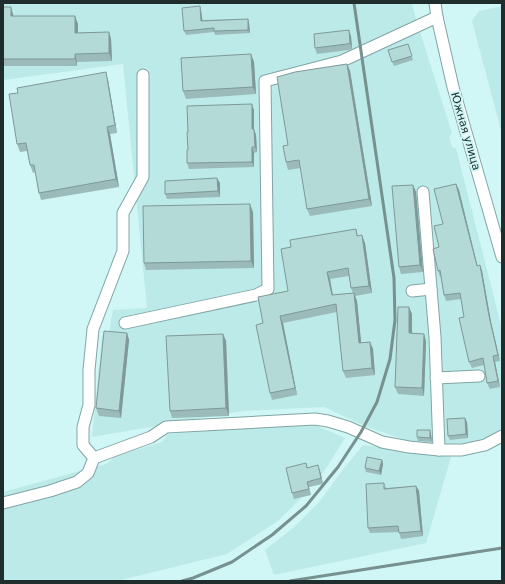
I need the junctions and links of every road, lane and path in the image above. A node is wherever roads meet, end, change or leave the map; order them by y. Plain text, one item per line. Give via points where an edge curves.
1 (435, 3) edge
2 (437, 17) junction
3 (143, 75) dead end
4 (423, 192) dead end
5 (502, 257) edge
6 (431, 289) junction
7 (412, 291) dead end
8 (125, 324) dead end
9 (479, 376) dead end
10 (436, 378) junction
11 (502, 436) edge
12 (439, 450) junction
13 (94, 458) junction
14 (3, 503) edge

1 - 2 street, Южная улица
2 - 5 street, Южная улица via 453,87
2 - 8 street via 342,61 265,81 268,289 256,295
3 - 13 street via 143,177 123,213 123,250 93,329 89,405 83,426 83,445
4 - 6 street
6 - 7 street
6 - 10 street
9 - 10 street
10 - 12 street
11 - 12 street via 486,445 462,450
12 - 13 street via 382,442 348,427 315,419 166,426 151,437
13 - 14 street via 88,473 77,482

